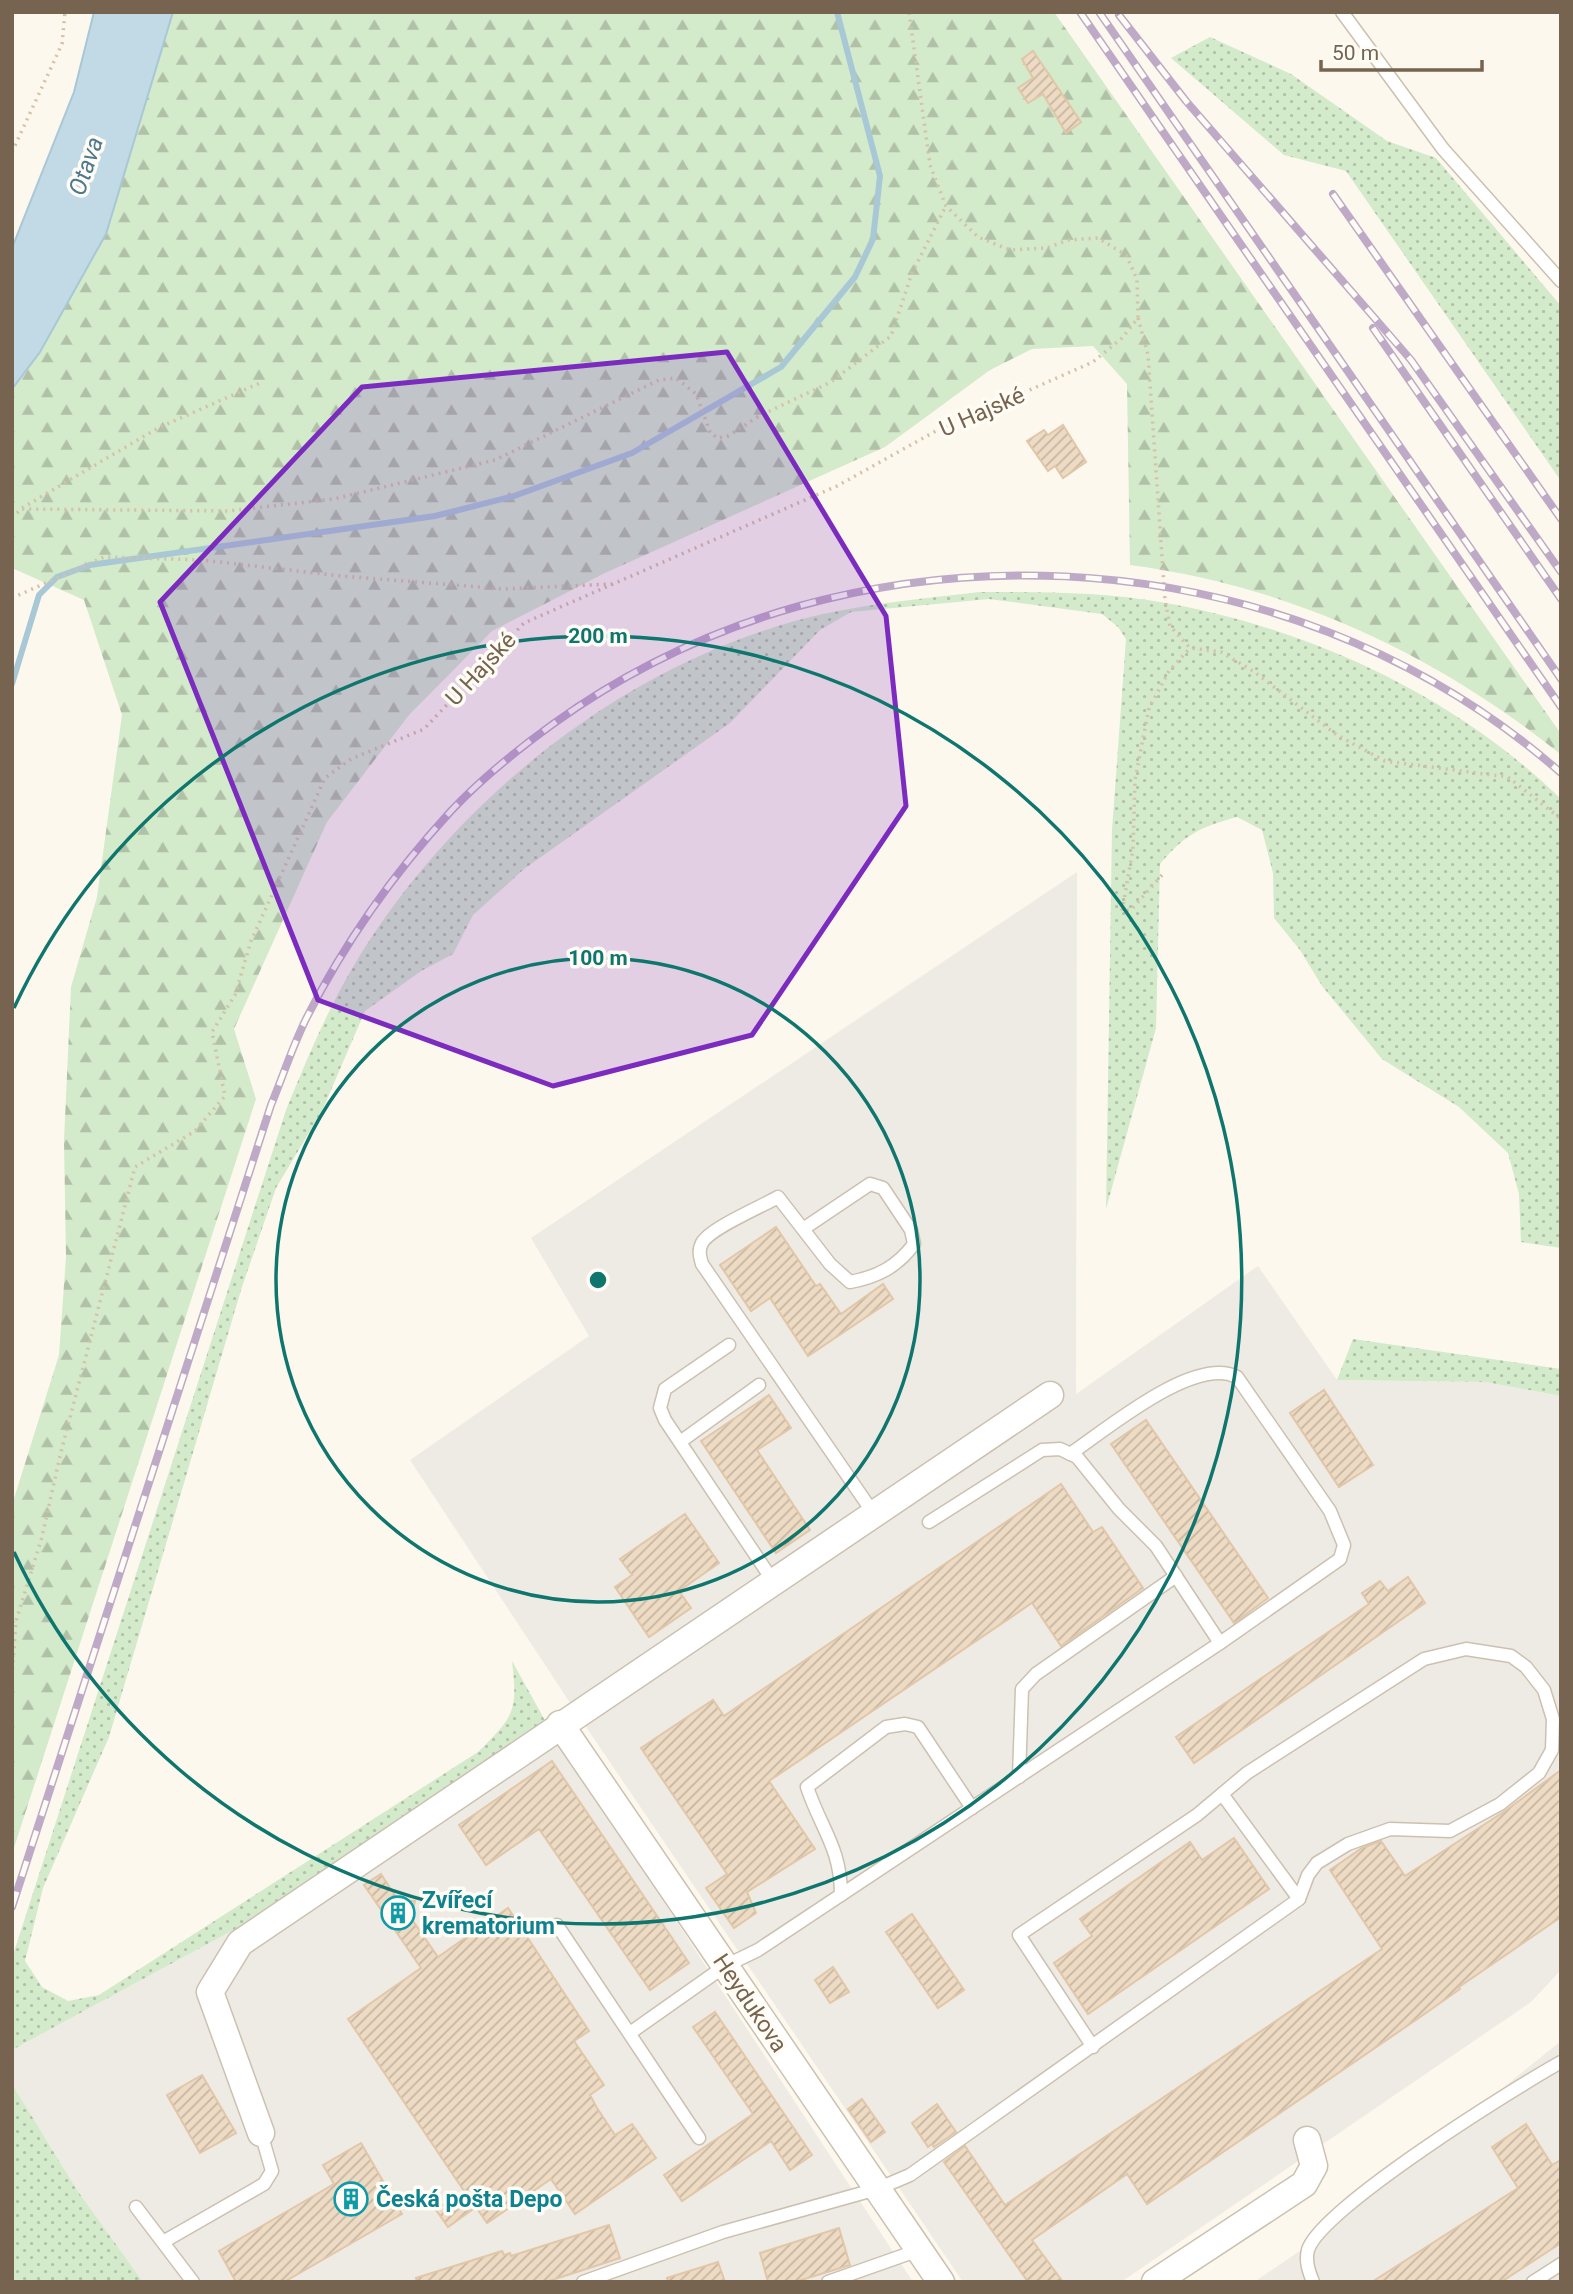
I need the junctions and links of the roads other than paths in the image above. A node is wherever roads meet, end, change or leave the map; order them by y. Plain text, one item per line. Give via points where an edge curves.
1 (1342, 12) edge
2 (1561, 281) edge
3 (803, 1229) junction
4 (729, 1345) dead end
5 (760, 1385) dead end
6 (1050, 1395) dead end
7 (680, 1441) junction
8 (1070, 1454) junction
9 (874, 1514) junction
10 (929, 1522) dead end
11 (1176, 1576) junction
12 (774, 1581) junction
13 (1220, 1643) junction
14 (560, 1724) junction
15 (1019, 1777) junction
16 (1222, 1794) junction
17 (972, 1808) junction
18 (841, 1895) junction
19 (1299, 1899) junction
20 (557, 1925) dead end
21 (725, 1966) junction
22 (630, 2034) junction
23 (1093, 2046) junction
24 (1561, 2062) edge
25 (261, 2133) joint
26 (699, 2138) dead end
27 (1307, 2140) dead end
28 (877, 2189) junction
29 (136, 2207) dead end
30 (163, 2242) junction
31 (919, 2250) junction
32 (1561, 2264) edge
33 (194, 2282) edge
34 (583, 2282) edge
35 (828, 2282) edge
36 (941, 2282) edge
37 (1155, 2282) edge
38 (1313, 2282) edge
39 (1533, 2282) edge

1 - 2 lane via 1443,149
3 - 3 lane via 850,1282 874,1277 903,1259 914,1244 911,1230 883,1188 870,1184
3 - 9 lane via 778,1197 716,1230 702,1242 699,1254
4 - 7 lane via 665,1389 660,1408
5 - 7 lane
6 - 9 street
7 - 12 lane
8 - 10 lane via 1042,1450
8 - 11 lane via 1156,1546
8 - 13 lane via 1181,1380 1207,1371 1227,1371 1237,1377 1330,1511 1344,1545 1340,1559
9 - 12 street
11 - 13 lane
11 - 15 lane via 1036,1674 1023,1689
12 - 14 street
13 - 15 lane
14 - 21 street, Heydukova
14 - 25 street via 240,1943 210,1992
15 - 17 lane
16 - 19 lane
16 - 19 lane via 1247,1773 1424,1659 1466,1649 1511,1656 1544,1690 1553,1719 1552,1750 1539,1773 1500,1804 1450,1831 1390,1829 1348,1844 1317,1863
16 - 23 lane via 1019,1935
17 - 18 lane
17 - 18 lane via 918,1727 886,1727 807,1787 835,1846
18 - 21 lane via 758,1950
19 - 23 lane
20 - 22 lane
21 - 22 lane
21 - 28 street, Heydukova
22 - 26 lane
23 - 28 lane via 910,2175
24 - 38 lane via 1392,2170 1332,2220 1308,2250
25 - 30 lane via 272,2171 264,2184
27 - 37 street via 1314,2166 1304,2184
28 - 31 street, Heydukova
28 - 34 lane via 723,2232
29 - 30 lane
30 - 33 lane
31 - 35 lane
31 - 36 street, Heydukova
32 - 39 lane

